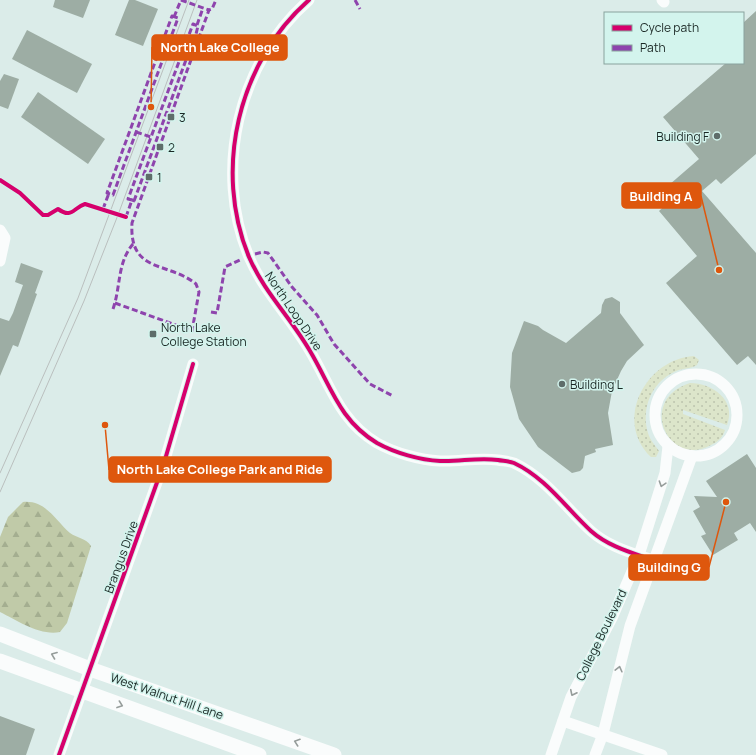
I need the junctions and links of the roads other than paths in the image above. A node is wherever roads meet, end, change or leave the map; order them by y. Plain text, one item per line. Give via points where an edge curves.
1 (309, 0) edge
2 (0, 230) edge
3 (0, 261) edge
4 (193, 364) dead end
5 (668, 446) junction
6 (692, 456) junction
7 (639, 555) junction
8 (655, 561) junction
9 (0, 634) edge
10 (0, 661) edge
11 (90, 669) junction
12 (83, 692) junction
13 (563, 721) junction
14 (603, 734) junction
15 (59, 755) edge
16 (259, 755) edge
17 (334, 755) edge
18 (551, 755) edge
19 (595, 755) edge
20 (662, 755) edge

1 - 7 street, North Loop Drive via 267,51 245,95 236,131 232,160 232,190 242,235 261,280 310,351 340,409 354,425 377,443 400,453 440,461 480,458 513,462 546,485 592,532 611,545
2 - 3 street via 5,238
4 - 11 street, Brangus Drive via 164,463
5 - 6 street via 679,453
5 - 6 street via 660,435 655,421 660,394 669,383 681,376 694,373 708,374 720,380 730,390 736,402 737,422 732,435 719,450 706,455
5 -> 7 street, College Boulevard via 665,473
6 - 8 street, College Boulevard
7 - 8 street, North Loop Drive
7 -> 13 street, College Boulevard via 612,618 571,697
14 -> 8 street, College Boulevard via 630,626
11 -> 9 main road, West Walnut Hill Lane
10 - 12 main road, West Walnut Hill Lane
11 - 12 street, Brangus Drive
17 -> 11 main road, West Walnut Hill Lane
12 - 15 street, Brangus Drive
12 -> 16 main road, West Walnut Hill Lane
13 - 14 street
13 - 18 street, College Boulevard
14 - 19 street, College Boulevard
14 - 20 street

